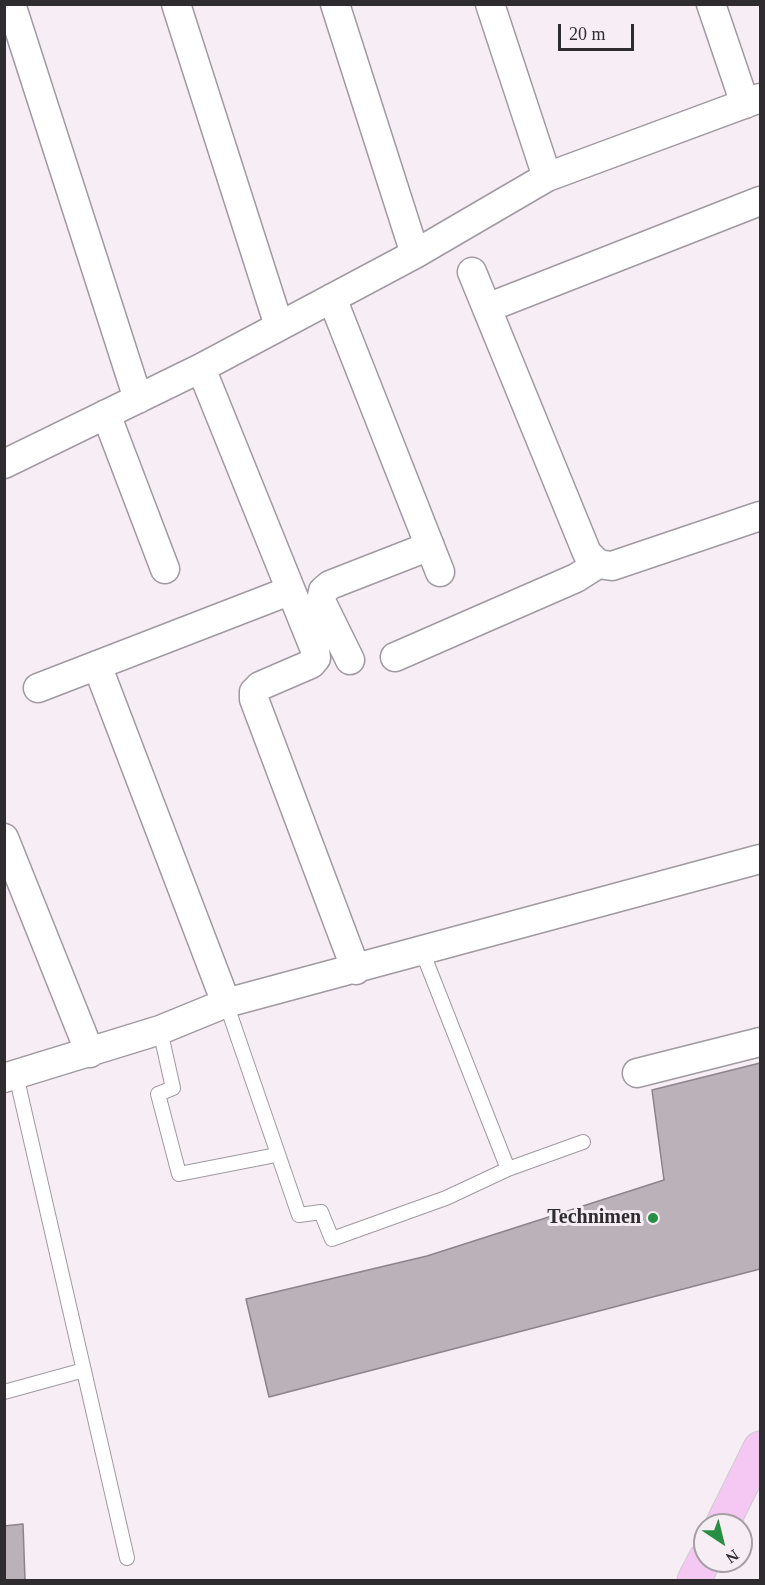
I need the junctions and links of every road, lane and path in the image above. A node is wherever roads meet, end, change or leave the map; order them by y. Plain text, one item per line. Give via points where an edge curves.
1 (11, 4) edge
2 (176, 4) edge
3 (335, 4) edge
4 (490, 4) edge
5 (711, 4) edge
6 (753, 101) edge
7 (547, 177) junction
8 (760, 201) edge
9 (415, 254) junction
10 (472, 272) dead end
11 (332, 298) junction
12 (487, 308) junction
13 (279, 326) junction
14 (201, 368) junction
15 (138, 399) junction
16 (106, 414) junction
17 (6, 461) edge
18 (760, 516) edge
19 (430, 546) junction
20 (598, 564) junction
21 (165, 569) dead end
22 (440, 572) dead end
23 (289, 591) junction
24 (395, 657) dead end
25 (350, 660) dead end
26 (97, 665) junction
27 (38, 688) dead end
28 (4, 838) edge
29 (760, 859) edge
30 (422, 951) junction
31 (356, 970) junction
32 (226, 1004) junction
33 (160, 1030) junction
34 (760, 1042) edge
35 (90, 1053) junction
36 (636, 1073) dead end
37 (10, 1076) edge
38 (583, 1142) dead end
39 (276, 1155) junction
40 (508, 1169) junction
41 (84, 1370) junction
42 (4, 1392) edge
43 (760, 1448) edge
44 (728, 1513) edge
45 (127, 1558) dead end

1 - 15 street
2 - 13 street
3 - 9 street
4 - 7 street
5 - 6 street
6 - 7 street
7 - 9 street
8 - 12 street
9 - 11 street
10 - 12 street
11 - 13 street
11 - 19 street
12 - 20 street via 587,553
13 - 14 street
14 - 15 street
14 - 23 street
15 - 16 street
16 - 17 street
16 - 21 street
18 - 20 street via 612,566
19 - 22 street
19 - 25 street via 323,591 321,601
20 - 24 street via 576,578
23 - 26 street
23 - 31 street via 316,658 311,664 260,686 254,699
26 - 27 street
26 - 32 street
28 - 35 street
29 - 30 street
30 - 31 street
30 - 40 lane
31 - 32 street
32 - 33 street
32 - 39 lane
33 - 35 street
33 - 39 lane via 173,1088 158,1094 179,1174
34 - 36 street
35 - 37 street
37 - 41 lane
38 - 40 lane
39 - 40 lane via 299,1215 321,1212 332,1239 446,1198
41 - 42 lane
41 - 45 lane
43 - 44 main road

